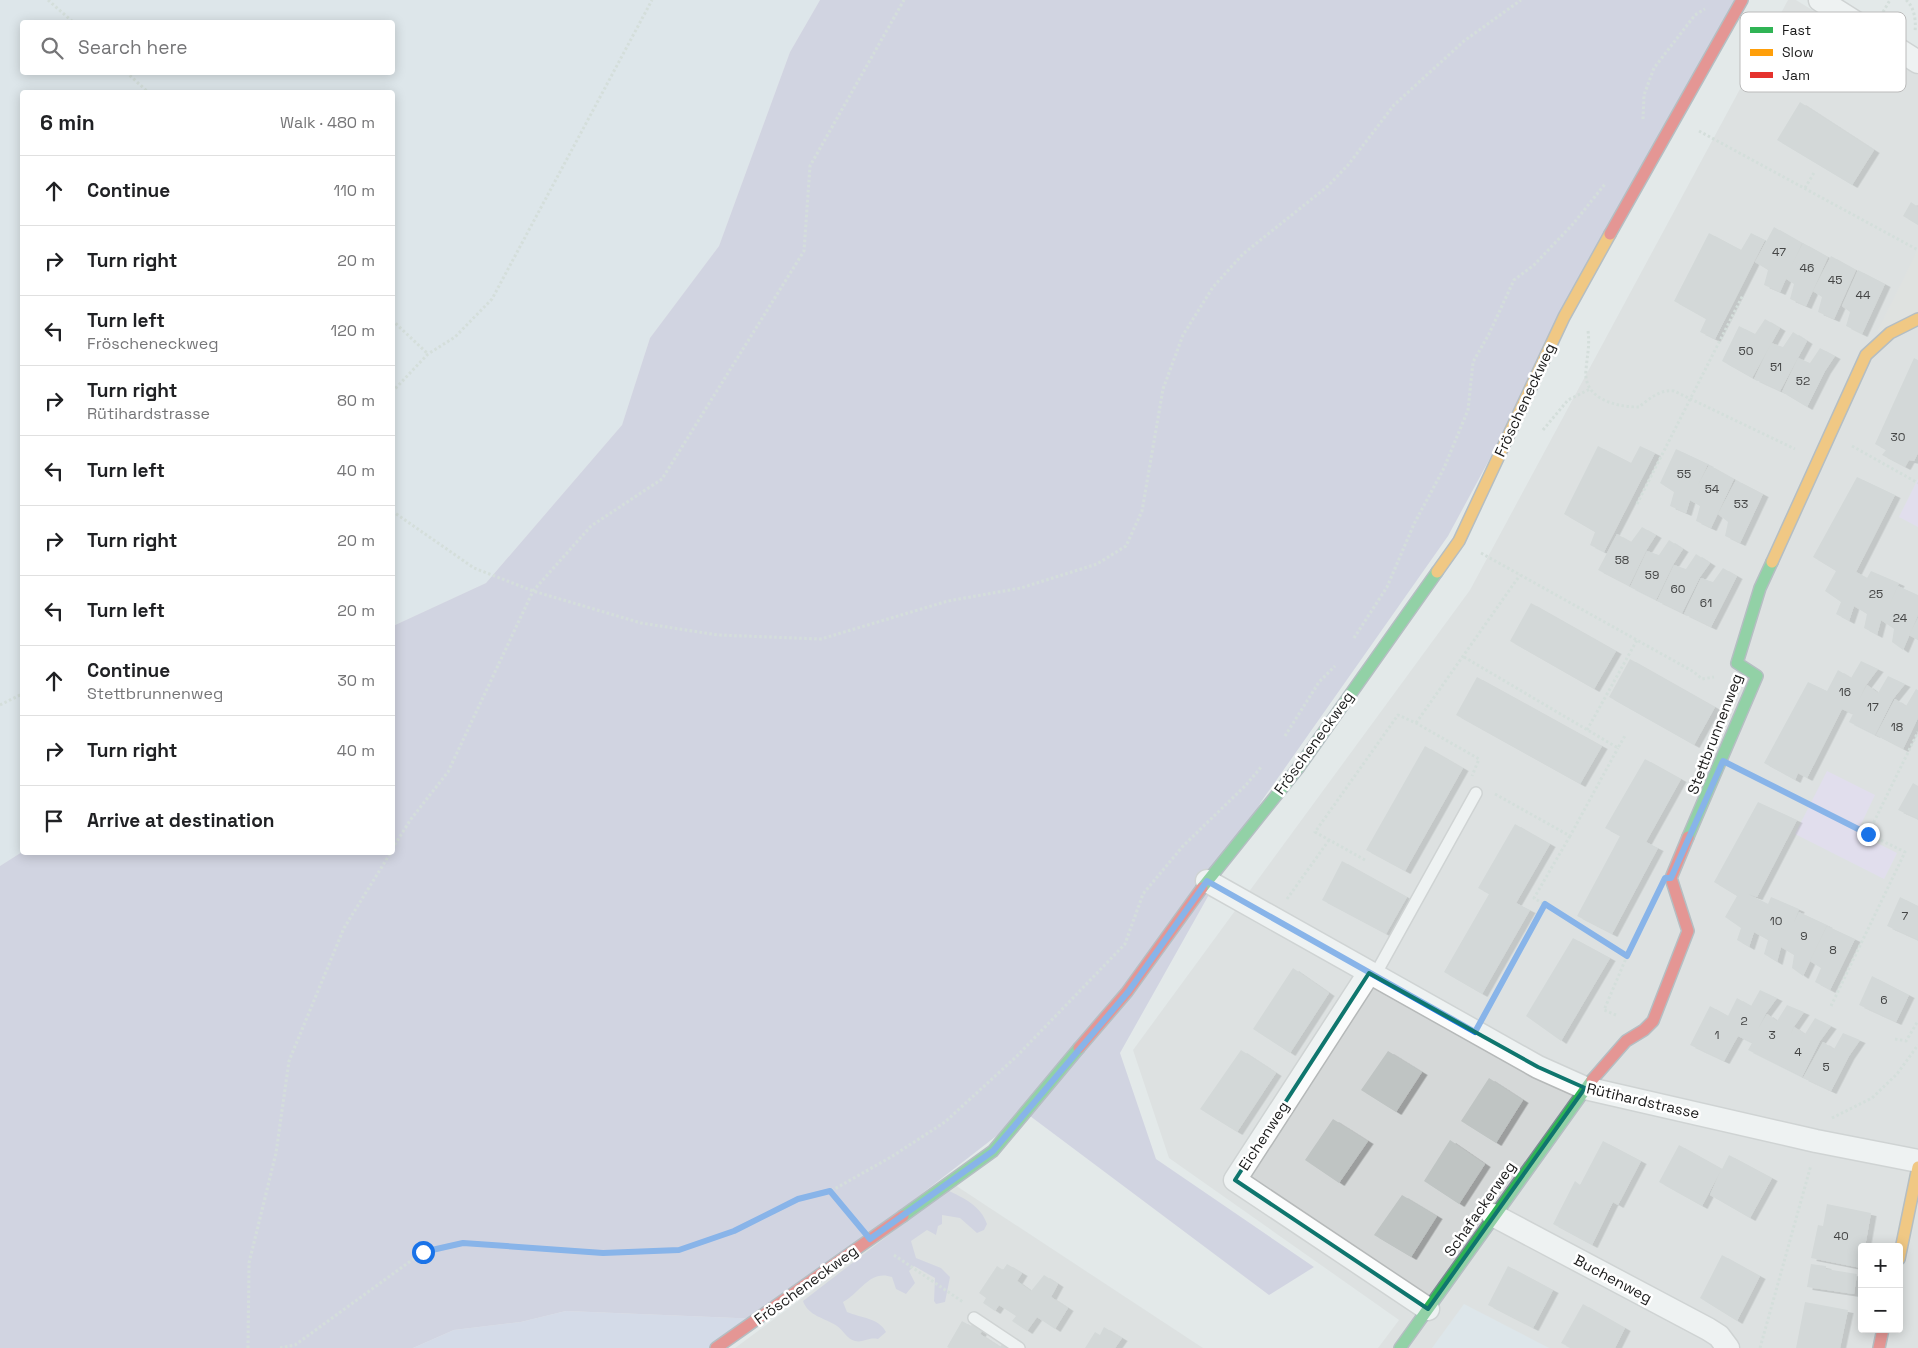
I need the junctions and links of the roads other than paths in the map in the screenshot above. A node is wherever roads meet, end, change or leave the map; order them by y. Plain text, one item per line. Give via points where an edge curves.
1 (1742, 0) edge
2 (1820, 0) edge
3 (1840, 12) edge
4 (1906, 54) edge
5 (1918, 62) edge
6 (1918, 319) edge
7 (1476, 793) road end
8 (1207, 881) junction
9 (1372, 974) junction
10 (1584, 1088) junction
11 (1918, 1161) edge
12 (1918, 1167) edge
13 (1493, 1215) junction
14 (1902, 1243) edge
15 (1428, 1309) junction
16 (974, 1318) road end
17 (1882, 1333) edge
18 (716, 1348) edge
19 (1019, 1348) edge
20 (1400, 1348) edge
21 (1728, 1348) edge
22 (1879, 1348) edge

1 - 8 street, Fröscheneckweg via 1573,302 1459,541 1299,767
2 - 3 street
4 - 5 street
6 - 10 street, Stettbrunnenweg via 1890,333 1866,355 1760,588 1737,663 1757,676 1671,878 1688,931 1653,1022 1626,1041
7 - 9 lane
8 - 9 street, Rütihardstrasse
8 - 18 street, Fröscheneckweg via 1128,992 993,1151
9 - 10 street, Rütihardstrasse via 1538,1067
9 - 15 street, Eichenweg via 1235,1180
10 - 11 street, Rütihardstrasse
10 - 13 street, Schafackerweg
12 - 14 street
13 - 15 street, Schafackerweg
13 - 21 street, Buchenweg via 1708,1329 1719,1336
15 - 20 street, Schafackerweg
16 - 19 lane
17 - 22 street

